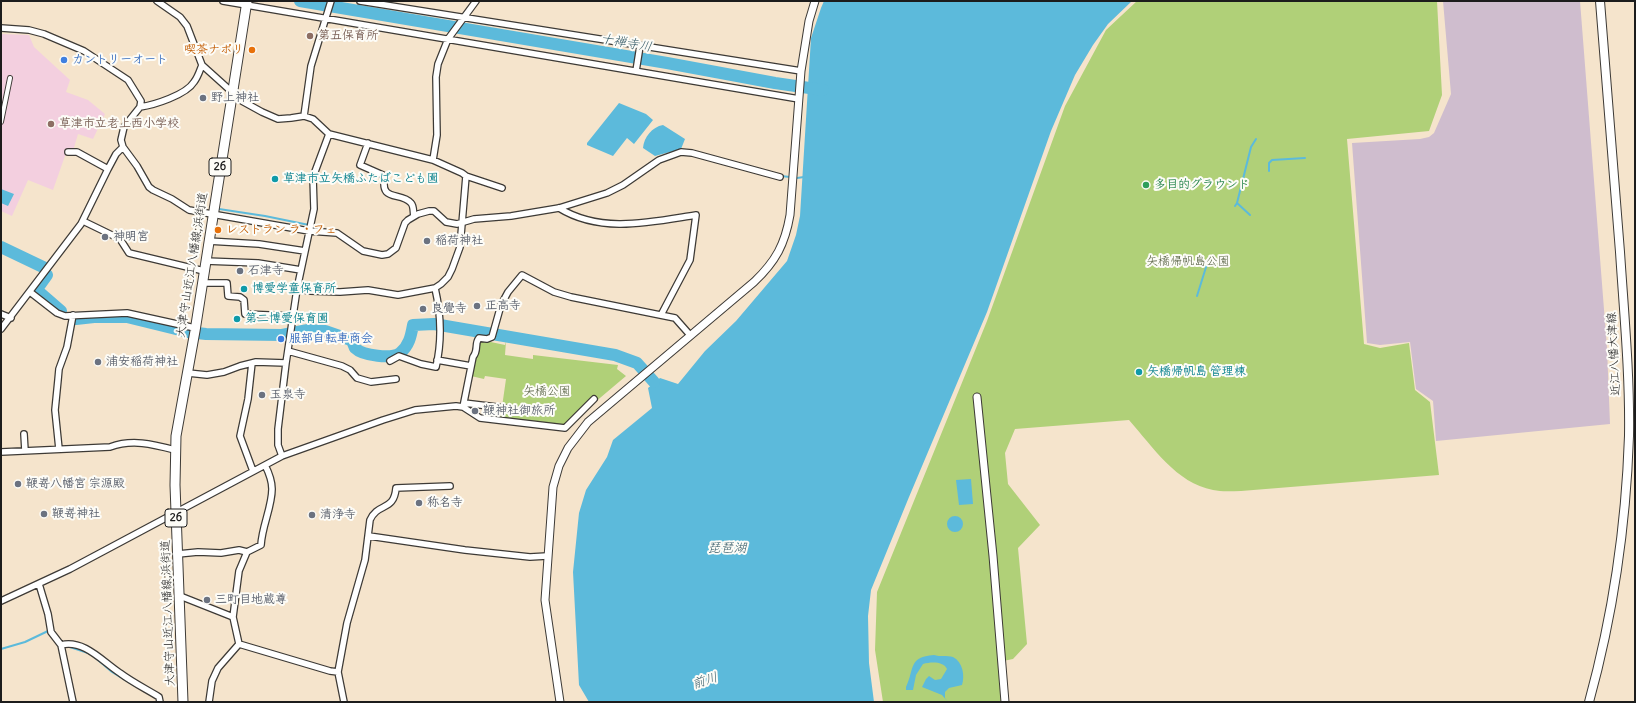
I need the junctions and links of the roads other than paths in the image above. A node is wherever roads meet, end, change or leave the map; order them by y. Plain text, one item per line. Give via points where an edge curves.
1 (157, 1) edge
2 (222, 1) edge
3 (331, 1) edge
4 (360, 1) edge
5 (476, 1) edge
6 (815, 1) edge
7 (1600, 1) edge
8 (246, 3) edge
9 (327, 17) junction
10 (462, 19) junction
11 (1, 28) edge
12 (448, 38) junction
13 (639, 48) junction
14 (202, 64) junction
15 (636, 69) junction
16 (801, 73) junction
17 (10, 78) dead end
18 (232, 92) junction
19 (799, 97) junction
20 (140, 108) junction
21 (304, 116) junction
22 (1, 122) edge
23 (329, 134) junction
24 (368, 143) junction
25 (123, 147) junction
26 (68, 152) dead end
27 (433, 160) junction
28 (108, 169) junction
29 (466, 176) junction
30 (780, 177) dead end
31 (502, 188) dead end
32 (559, 208) junction
33 (212, 214) junction
34 (414, 216) junction
35 (83, 221) junction
36 (461, 223) junction
37 (309, 231) junction
38 (208, 241) junction
39 (305, 252) junction
40 (205, 266) junction
41 (301, 270) junction
42 (202, 282) junction
43 (435, 288) junction
44 (297, 289) junction
45 (30, 292) junction
46 (1, 314) edge
47 (73, 315) junction
48 (661, 315) junction
49 (293, 316) junction
50 (10, 318) junction
51 (1, 329) edge
52 (195, 331) junction
53 (690, 335) junction
54 (288, 351) junction
55 (390, 360) dead end
56 (437, 360) junction
57 (252, 363) junction
58 (286, 363) junction
59 (471, 366) junction
60 (188, 373) junction
61 (396, 379) dead end
62 (977, 397) dead end
63 (594, 399) dead end
64 (464, 405) junction
65 (505, 408) dead end
66 (24, 434) dead end
67 (58, 449) junction
68 (175, 450) junction
69 (25, 451) junction
70 (1, 452) edge
71 (282, 456) junction
72 (265, 465) junction
73 (253, 472) junction
74 (450, 486) dead end
75 (176, 514) junction
76 (369, 536) junction
77 (247, 552) junction
78 (178, 554) junction
79 (547, 556) junction
80 (39, 584) junction
81 (180, 596) junction
82 (1, 601) edge
83 (233, 617) junction
84 (239, 644) junction
85 (61, 645) junction
86 (338, 672) junction
87 (73, 702) edge
88 (160, 702) edge
89 (183, 702) edge
90 (209, 702) edge
91 (344, 702) edge
92 (560, 702) edge
93 (1005, 702) edge
94 (1589, 702) edge

1 - 14 street via 180,16 187,26
2 - 8 street
3 - 9 street
4 - 10 street
5 - 10 street
6 - 16 street via 809,21
7 - 94 main road, 近江八幡大津線 via 1626,339 1629,435 1618,566
8 - 9 street
8 - 18 main road, 大津守山近江八幡線;浜街道 / 26
9 - 12 street
9 - 21 street via 311,66
10 - 12 street
10 - 13 street
11 - 20 street via 44,34 84,52 128,80 140,97
12 - 15 street
12 - 27 street via 436,77 437,135
13 - 15 street
13 - 16 street
14 - 18 street
14 - 20 street via 189,89
15 - 19 street
16 - 19 street
17 - 22 street
18 - 21 street via 242,101 272,116
18 - 33 main road, 大津守山近江八幡線;浜街道 / 26
19 - 53 street via 790,215 787,233 778,254 768,269 754,282
20 - 25 street via 124,127
21 - 23 street via 313,119
23 - 24 street
23 - 37 street via 313,177 314,209
24 - 27 street
24 - 34 street via 360,164 385,176 384,189 390,195 410,202 413,205
25 - 28 street
25 - 33 street via 149,187 189,210
26 - 28 street via 77,152
27 - 29 street
28 - 35 street
29 - 31 street
29 - 36 street
30 - 32 street via 692,152 681,152 659,160 607,193
32 - 36 street
32 - 48 street via 579,217 620,225 696,216 690,260
33 - 37 street
33 - 38 main road, 大津守山近江八幡線;浜街道 / 26
34 - 36 street via 429,211 436,213 446,222
34 - 37 street via 404,225 396,248 382,255 363,251 337,233
35 - 40 street via 120,239 129,253
35 - 45 street
36 - 43 street via 460,247 455,263 448,277
37 - 39 street
38 - 39 street via 259,244
38 - 40 main road, 大津守山近江八幡線;浜街道 / 26
39 - 41 street
40 - 41 street via 258,263
40 - 42 main road, 大津守山近江八幡線;浜街道 / 26
41 - 44 street
42 - 49 street via 227,283 228,296 244,300 245,314
42 - 52 main road, 大津守山近江八幡線;浜街道 / 26
43 - 44 street via 398,295 368,290 340,292
43 - 56 street via 440,310
44 - 49 street
45 - 47 street via 57,313
45 - 50 street
46 - 50 street
47 - 52 street via 127,313
47 - 67 street via 59,369 55,410
48 - 53 street via 675,318
48 - 59 street via 571,297 554,292 522,275 501,305 493,334 487,339 477,340 477,353
49 - 54 street
50 - 51 street
52 - 60 main road, 大津守山近江八幡線;浜街道 / 26
53 - 79 street via 588,422 568,448 553,487
54 - 58 street
54 - 61 street via 342,366 358,378 371,382
55 - 56 street via 399,356 436,367
56 - 59 street
57 - 58 street
57 - 60 street via 207,375
57 - 73 street via 248,400 240,436
58 - 71 street via 278,439
59 - 64 street
60 - 68 main road, 大津守山近江八幡線;浜街道 / 26
62 - 93 street via 993,548
63 - 64 street via 565,428 480,418
64 - 65 street
64 - 71 street via 415,410
66 - 69 street
67 - 68 street via 110,447 120,443 143,442
67 - 69 street
68 - 75 main road, 大津守山近江八幡線;浜街道 / 26
69 - 70 street
71 - 72 street
72 - 73 street
72 - 77 street via 272,484 272,494 260,545
73 - 75 street
74 - 76 street via 396,488 393,501 374,512 370,520
75 - 78 main road, 大津守山近江八幡線;浜街道 / 26
75 - 80 street
76 - 79 street via 465,550 530,557
76 - 86 street via 365,560 347,623
77 - 78 street via 238,550 221,554
77 - 83 street via 239,571
78 - 81 main road, 大津守山近江八幡線;浜街道 / 26
79 - 92 street via 544,600
80 - 82 street
80 - 85 street via 51,632
81 - 83 street
81 - 89 main road, 大津守山近江八幡線;浜街道 / 26
83 - 84 street
84 - 86 street
84 - 90 street via 218,668 212,681
85 - 87 street
85 - 88 street via 90,651 118,672 160,697
86 - 91 street

